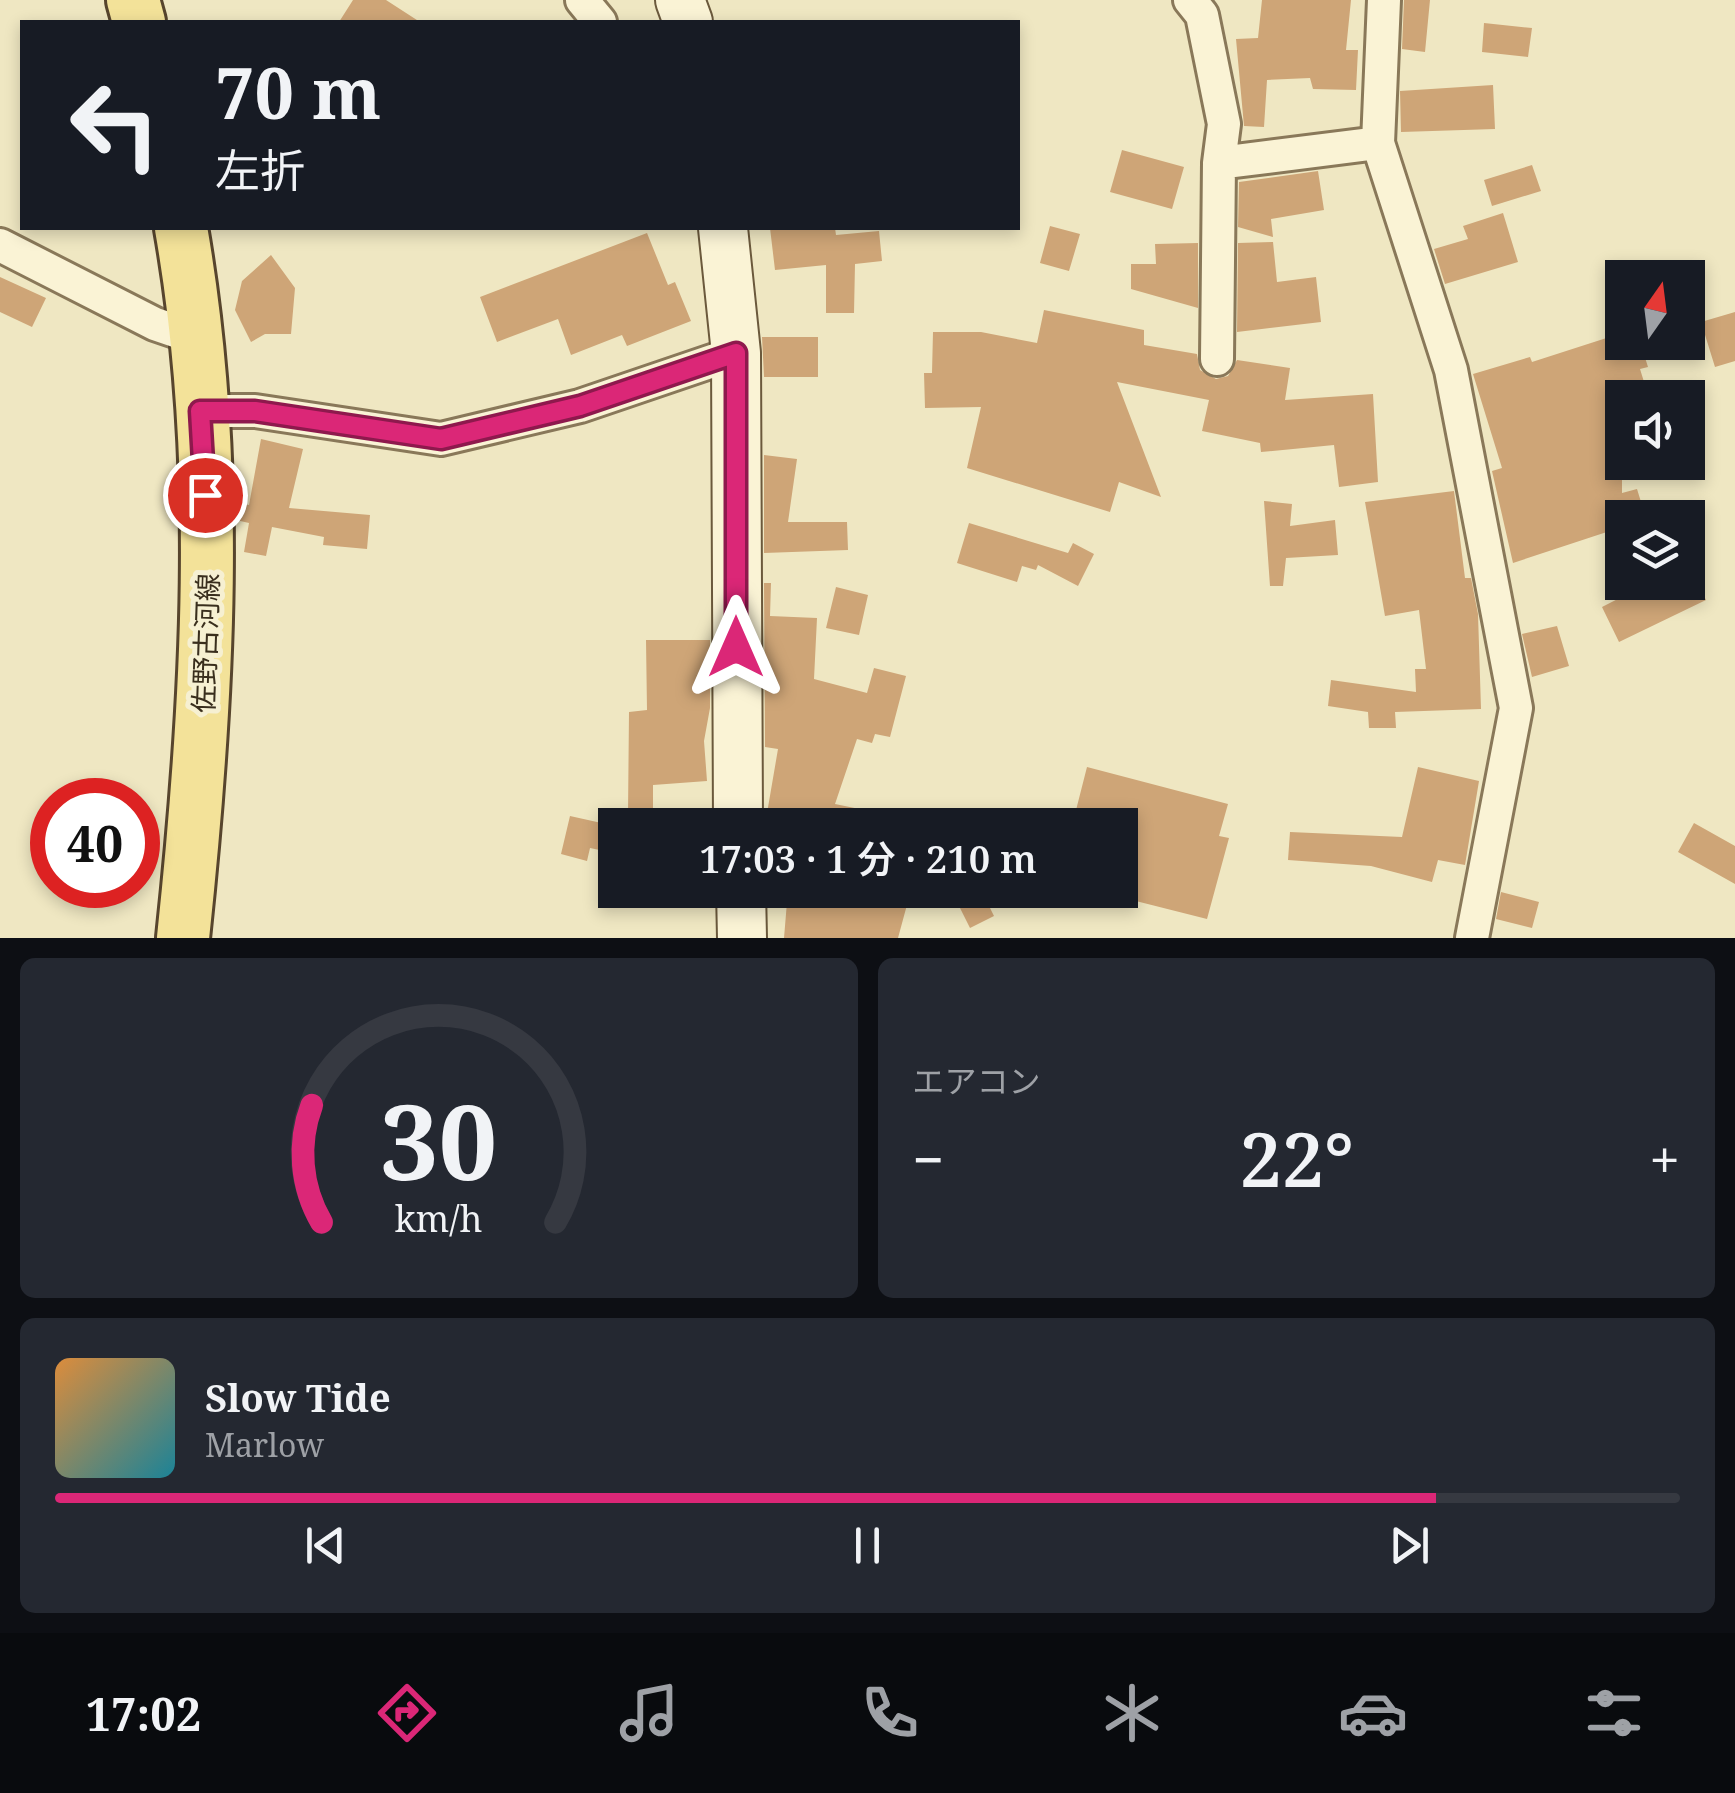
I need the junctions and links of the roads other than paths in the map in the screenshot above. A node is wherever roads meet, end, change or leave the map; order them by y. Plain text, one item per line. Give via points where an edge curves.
1 (582, 0) edge
2 (1190, 0) edge
3 (1384, 0) edge
4 (598, 20) edge
5 (1378, 144) junction
6 (1219, 163) junction
7 (181, 230) edge
8 (723, 230) edge
9 (0, 245) edge
10 (196, 338) junction
11 (736, 353) junction
12 (1216, 360) dead end
13 (200, 411) junction
14 (738, 808) edge
15 (741, 908) edge
16 (183, 938) edge
17 (742, 938) edge
18 (1472, 938) edge

1 - 4 street
2 - 6 street via 1202,15 1224,124
3 - 5 street
5 - 6 street
5 - 18 street via 1451,370 1516,708
6 - 12 street
7 - 10 main road, 佐野古河線
8 - 11 street
9 - 10 street
10 - 13 main road, 佐野古河線
11 - 13 street via 580,406 441,439 255,411
11 - 14 street
13 - 16 main road, 佐野古河線 via 208,565 205,690
15 - 17 street

